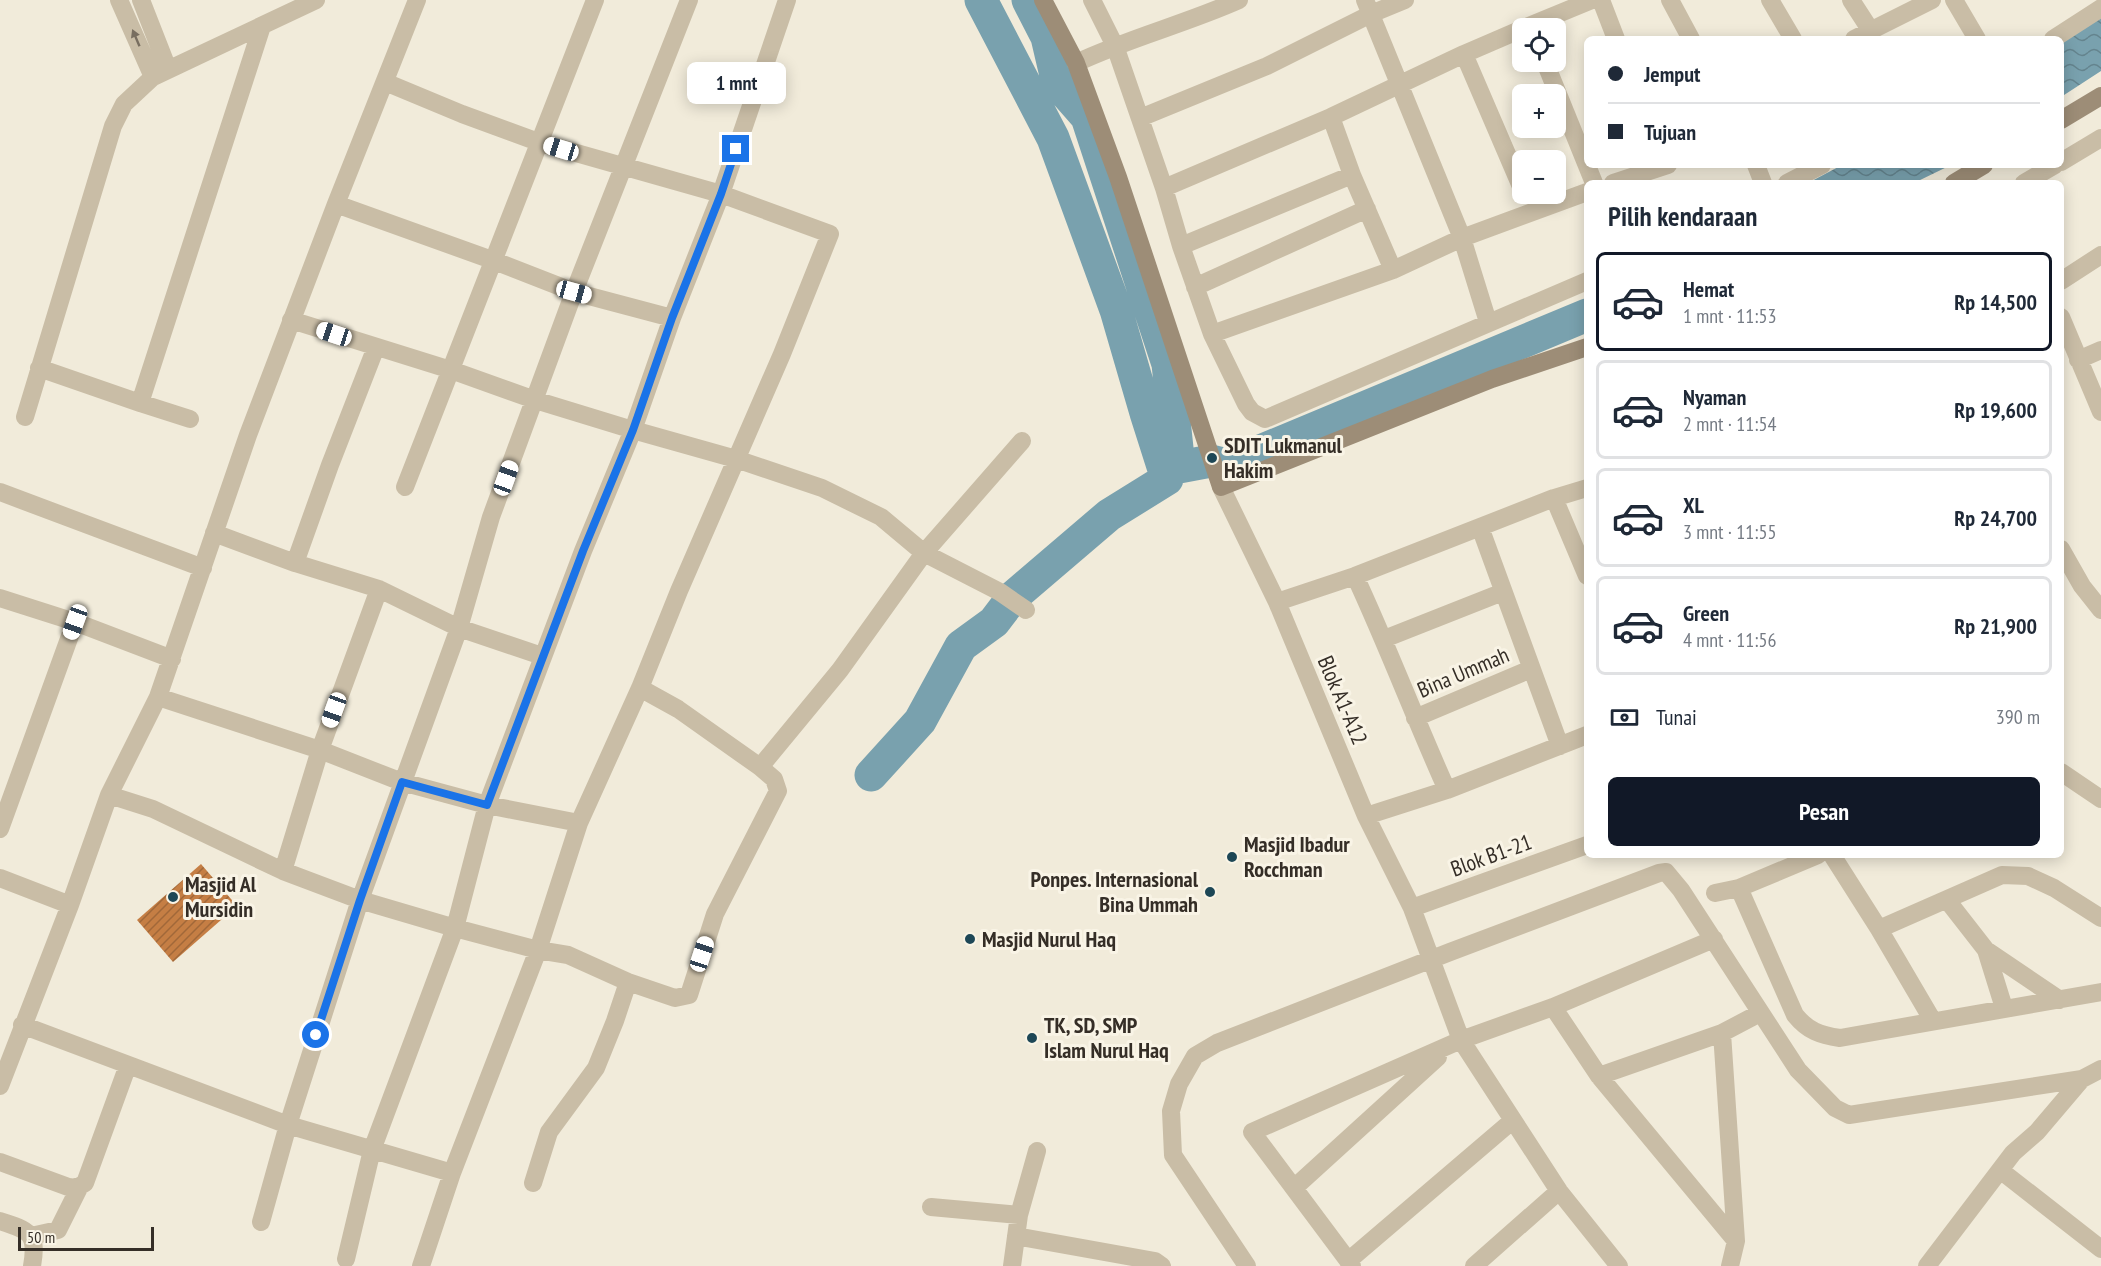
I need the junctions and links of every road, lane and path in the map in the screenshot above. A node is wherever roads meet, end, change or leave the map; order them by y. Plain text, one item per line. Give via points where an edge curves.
1 (119, 0) edge
2 (141, 0) edge
3 (316, 0) edge
4 (417, 0) edge
5 (595, 0) edge
6 (689, 0) edge
7 (787, 0) edge
8 (1043, 0) edge
9 (1092, 0) edge
10 (1239, 0) edge
11 (1406, 0) edge
12 (1601, 0) edge
13 (1670, 0) edge
14 (1770, 0) edge
15 (1851, 0) edge
16 (1932, 0) edge
17 (1954, 0) edge
18 (1582, 2) edge
19 (1202, 7) edge
20 (1368, 7) edge
21 (2101, 8) edge
22 (1548, 18) edge
23 (262, 26) junction
24 (1871, 31) junction
25 (1512, 34) edge
26 (1615, 36) edge
27 (1689, 36) edge
28 (1791, 36) edge
29 (1860, 36) edge
30 (1975, 36) edge
31 (2058, 36) edge
32 (1112, 47) junction
33 (1464, 54) junction
34 (1083, 60) junction
35 (1549, 72) edge
36 (160, 73) junction
37 (385, 82) junction
38 (1400, 85) junction
39 (2101, 96) edge
40 (1331, 117) junction
41 (1140, 118) junction
42 (2064, 118) edge
43 (2100, 140) edge
44 (541, 143) junction
45 (1584, 158) edge
46 (2064, 160) edge
47 (1512, 166) edge
48 (623, 167) junction
49 (1657, 168) edge
50 (1816, 168) edge
51 (1979, 168) edge
52 (2050, 168) edge
53 (1352, 175) junction
54 (1622, 180) edge
55 (1793, 180) edge
56 (1959, 180) edge
57 (2029, 180) edge
58 (1164, 188) junction
59 (1584, 193) edge
60 (721, 194) junction
61 (336, 204) junction
62 (1529, 204) edge
63 (1368, 209) junction
64 (1533, 213) junction
65 (1462, 238) junction
66 (1181, 246) junction
67 (2101, 255) edge
68 (492, 260) junction
69 (1393, 270) junction
70 (2064, 279) edge
71 (1584, 282) edge
72 (1195, 287) junction
73 (574, 292) junction
74 (672, 318) junction
75 (291, 321) junction
76 (1488, 322) junction
77 (2064, 324) edge
78 (1212, 334) junction
79 (376, 347) junction
80 (1584, 347) edge
81 (2101, 350) edge
82 (2078, 360) junction
83 (39, 368) junction
84 (451, 370) junction
85 (535, 400) junction
86 (140, 403) junction
87 (2101, 412) edge
88 (25, 417) dead end
89 (190, 419) dead end
90 (633, 430) junction
91 (1022, 441) dead end
92 (736, 459) junction
93 (405, 487) dead end
94 (1221, 487) junction
95 (1584, 489) edge
96 (0, 492) edge
97 (1554, 498) junction
98 (1480, 527) junction
99 (214, 533) junction
100 (924, 553) junction
101 (2064, 554) edge
102 (295, 562) junction
103 (203, 568) junction
104 (1584, 569) edge
105 (1355, 576) junction
106 (379, 589) junction
107 (1503, 592) junction
108 (0, 598) edge
109 (1277, 602) junction
110 (1021, 606) dead end
111 (2101, 610) edge
112 (75, 622) junction
113 (459, 627) junction
114 (1384, 639) junction
115 (542, 656) junction
116 (172, 658) junction
117 (1531, 669) junction
118 (640, 688) junction
119 (158, 697) junction
120 (1414, 718) junction
121 (1584, 736) edge
122 (1560, 746) junction
123 (320, 750) junction
124 (760, 767) junction
125 (2064, 774) edge
126 (402, 782) junction
127 (1447, 790) junction
128 (109, 795) junction
129 (2101, 799) edge
130 (487, 805) junction
131 (1366, 816) junction
132 (579, 823) junction
133 (0, 829) edge
134 (1584, 846) edge
135 (1811, 858) edge
136 (1834, 858) edge
137 (283, 872) junction
138 (0, 878) edge
139 (1739, 888) junction
140 (1715, 893) dead end
141 (360, 900) junction
142 (1947, 900) junction
143 (70, 905) junction
144 (1412, 908) junction
145 (2101, 918) edge
146 (455, 928) junction
147 (1879, 929) junction
148 (1714, 939) junction
149 (538, 950) junction
150 (1986, 950) junction
151 (1431, 959) junction
152 (628, 982) junction
153 (2101, 992) edge
154 (2060, 1000) junction
155 (1553, 1007) junction
156 (2004, 1008) junction
157 (1760, 1012) junction
158 (1933, 1021) junction
159 (22, 1025) junction
160 (1722, 1033) junction
161 (1456, 1043) junction
162 (128, 1065) junction
163 (2101, 1069) edge
164 (1599, 1076) junction
165 (2082, 1079) junction
166 (0, 1086) edge
167 (1512, 1121) junction
168 (288, 1125) junction
169 (372, 1150) junction
170 (1037, 1151) dead end
171 (0, 1162) edge
172 (2000, 1170) junction
173 (452, 1173) junction
174 (533, 1183) dead end
175 (80, 1186) junction
176 (1294, 1188) junction
177 (1559, 1191) junction
178 (931, 1207) dead end
179 (1019, 1215) junction
180 (0, 1221) edge
181 (261, 1222) dead end
182 (31, 1236) junction
183 (1016, 1236) junction
184 (1736, 1241) junction
185 (2101, 1249) edge
186 (346, 1259) dead end
187 (1350, 1264) edge
188 (1614, 1264) edge
189 (32, 1266) edge
190 (422, 1266) edge
191 (1012, 1266) edge
192 (1162, 1266) edge
193 (1247, 1266) edge
194 (1474, 1266) edge
195 (1730, 1266) edge
196 (1927, 1266) edge

36 -> 1 street
2 - 36 street
3 - 23 street
4 - 37 street
5 - 44 street
6 - 48 street
7 - 60 street
8 - 34 street
9 - 32 street
10 - 19 street
11 - 20 street
12 - 26 street
13 - 27 street
14 - 28 street
15 - 24 street
16 - 24 street
17 - 30 street
18 - 22 street
19 - 32 street
20 - 38 street
20 - 41 street via 1267,66
21 - 31 street
23 - 36 street
23 - 86 street
24 - 29 street
25 - 33 street
32 - 34 street
32 - 41 street
33 - 38 street
33 - 47 street
34 - 94 street
35 - 45 street
36 - 83 street via 124,104 113,126
37 - 44 street
37 - 61 street
38 - 40 street
38 - 65 street
39 - 42 street
40 - 53 street
40 - 58 street
41 - 58 street
43 - 46 street
44 - 48 street
44 - 68 street
48 - 60 street
48 - 73 street
49 - 54 street
50 - 55 street
51 - 56 street
52 - 57 street
53 - 63 street
53 - 66 street
58 - 66 street
59 - 64 street
60 - 74 street
60 - 92 street via 830,234
61 - 68 street
61 - 75 street
62 - 64 street
63 - 69 street
63 - 72 street
64 - 65 street
65 - 69 street
65 - 76 street
66 - 72 street
67 - 70 street
68 - 73 street
68 - 84 street
69 - 78 street
71 - 76 street
72 - 78 street
73 - 74 street
73 - 85 street
74 - 90 street
75 - 79 street
75 - 99 street
76 - 78 street via 1264,419 1246,404
77 - 82 street
79 - 84 street
79 - 102 street
80 - 94 street via 1492,379
81 - 82 street
82 - 87 street
83 - 86 street
83 - 88 street
84 - 85 street
84 - 93 street
85 - 90 street
85 - 113 street via 491,517
86 - 89 street
90 - 92 street
90 - 115 street
91 - 100 street
92 - 100 street via 822,488 881,517
92 - 118 street
94 - 109 street, Blok A1-A12
95 - 97 street
96 - 103 street
97 - 98 street
97 - 104 street
98 - 105 street
98 - 107 street
99 - 102 street
99 - 103 street
100 - 110 street
100 - 124 street via 840,670
101 - 111 street
102 - 106 street
103 - 116 street
105 - 109 street
105 - 114 street
106 - 113 street
106 - 123 street
107 - 114 street
107 - 117 street
108 - 112 street
109 - 131 street, Blok A1-A12
112 - 116 street
112 - 133 street
113 - 115 street
113 - 126 street
114 - 120 street
115 - 130 street
116 - 119 street
117 - 120 street, Bina Ummah
117 - 122 street
118 - 124 street via 678,709
118 - 132 street
119 - 123 street
119 - 128 street
120 - 127 street
121 - 122 street
122 - 127 street
123 - 126 street
123 - 137 street
124 - 152 street via 774,779 778,790 715,915 689,994 675,998
125 - 129 street
126 - 130 street
126 - 141 street
127 - 131 street
128 - 137 street via 153,809
128 - 143 street
130 - 132 street
130 - 146 street
131 - 144 street, Blok A1-A12
132 - 149 street
134 - 144 street, Blok B1-21
135 - 139 street
136 - 147 street
137 - 141 street
138 - 143 street
139 - 140 street
139 - 158 street via 1795,1015 1813,1032 1840,1038
141 - 146 street
141 - 168 street
142 - 145 street via 2001,875 2028,876 2055,888
142 - 147 street
142 - 150 street
143 - 159 street
144 - 151 street, Blok A1-A12
146 - 149 street
146 - 169 street
147 - 158 street
148 - 151 street via 1666,872
148 - 155 street
148 - 157 street
149 - 152 street via 568,955
149 - 173 street
150 - 154 street
150 - 156 street
151 - 161 street, Blok A1-A12
151 - 193 street via 1217,1043 1195,1056 1179,1084 1171,1111 1173,1155
152 - 174 street via 596,1068 549,1132
153 - 154 street
154 - 156 street
155 - 161 street
155 - 164 street
156 - 158 street
157 - 160 street
157 - 165 street via 1798,1070 1835,1108 1849,1115
159 - 162 street
159 - 166 street
160 - 164 street
160 - 184 street
161 - 167 street, Blok A1-A12
161 - 176 street
161 - 176 street via 1252,1132
162 - 168 street
162 - 175 street
163 - 165 street
164 - 184 street
165 - 172 street
167 - 177 street, Blok A1-A12
167 - 187 street
168 - 169 street
168 - 181 street
169 - 173 street
169 - 186 street
170 - 179 street
171 - 175 street via 71,1188
172 - 185 street
172 - 196 street
173 - 190 street
175 - 182 street via 58,1230
176 - 187 street
177 - 188 street, Blok A1-A12
177 - 194 street
178 - 179 street
179 - 183 street
180 - 182 street via 26,1230
182 - 189 street
183 - 191 street
183 - 192 street via 1155,1261
184 - 195 street

